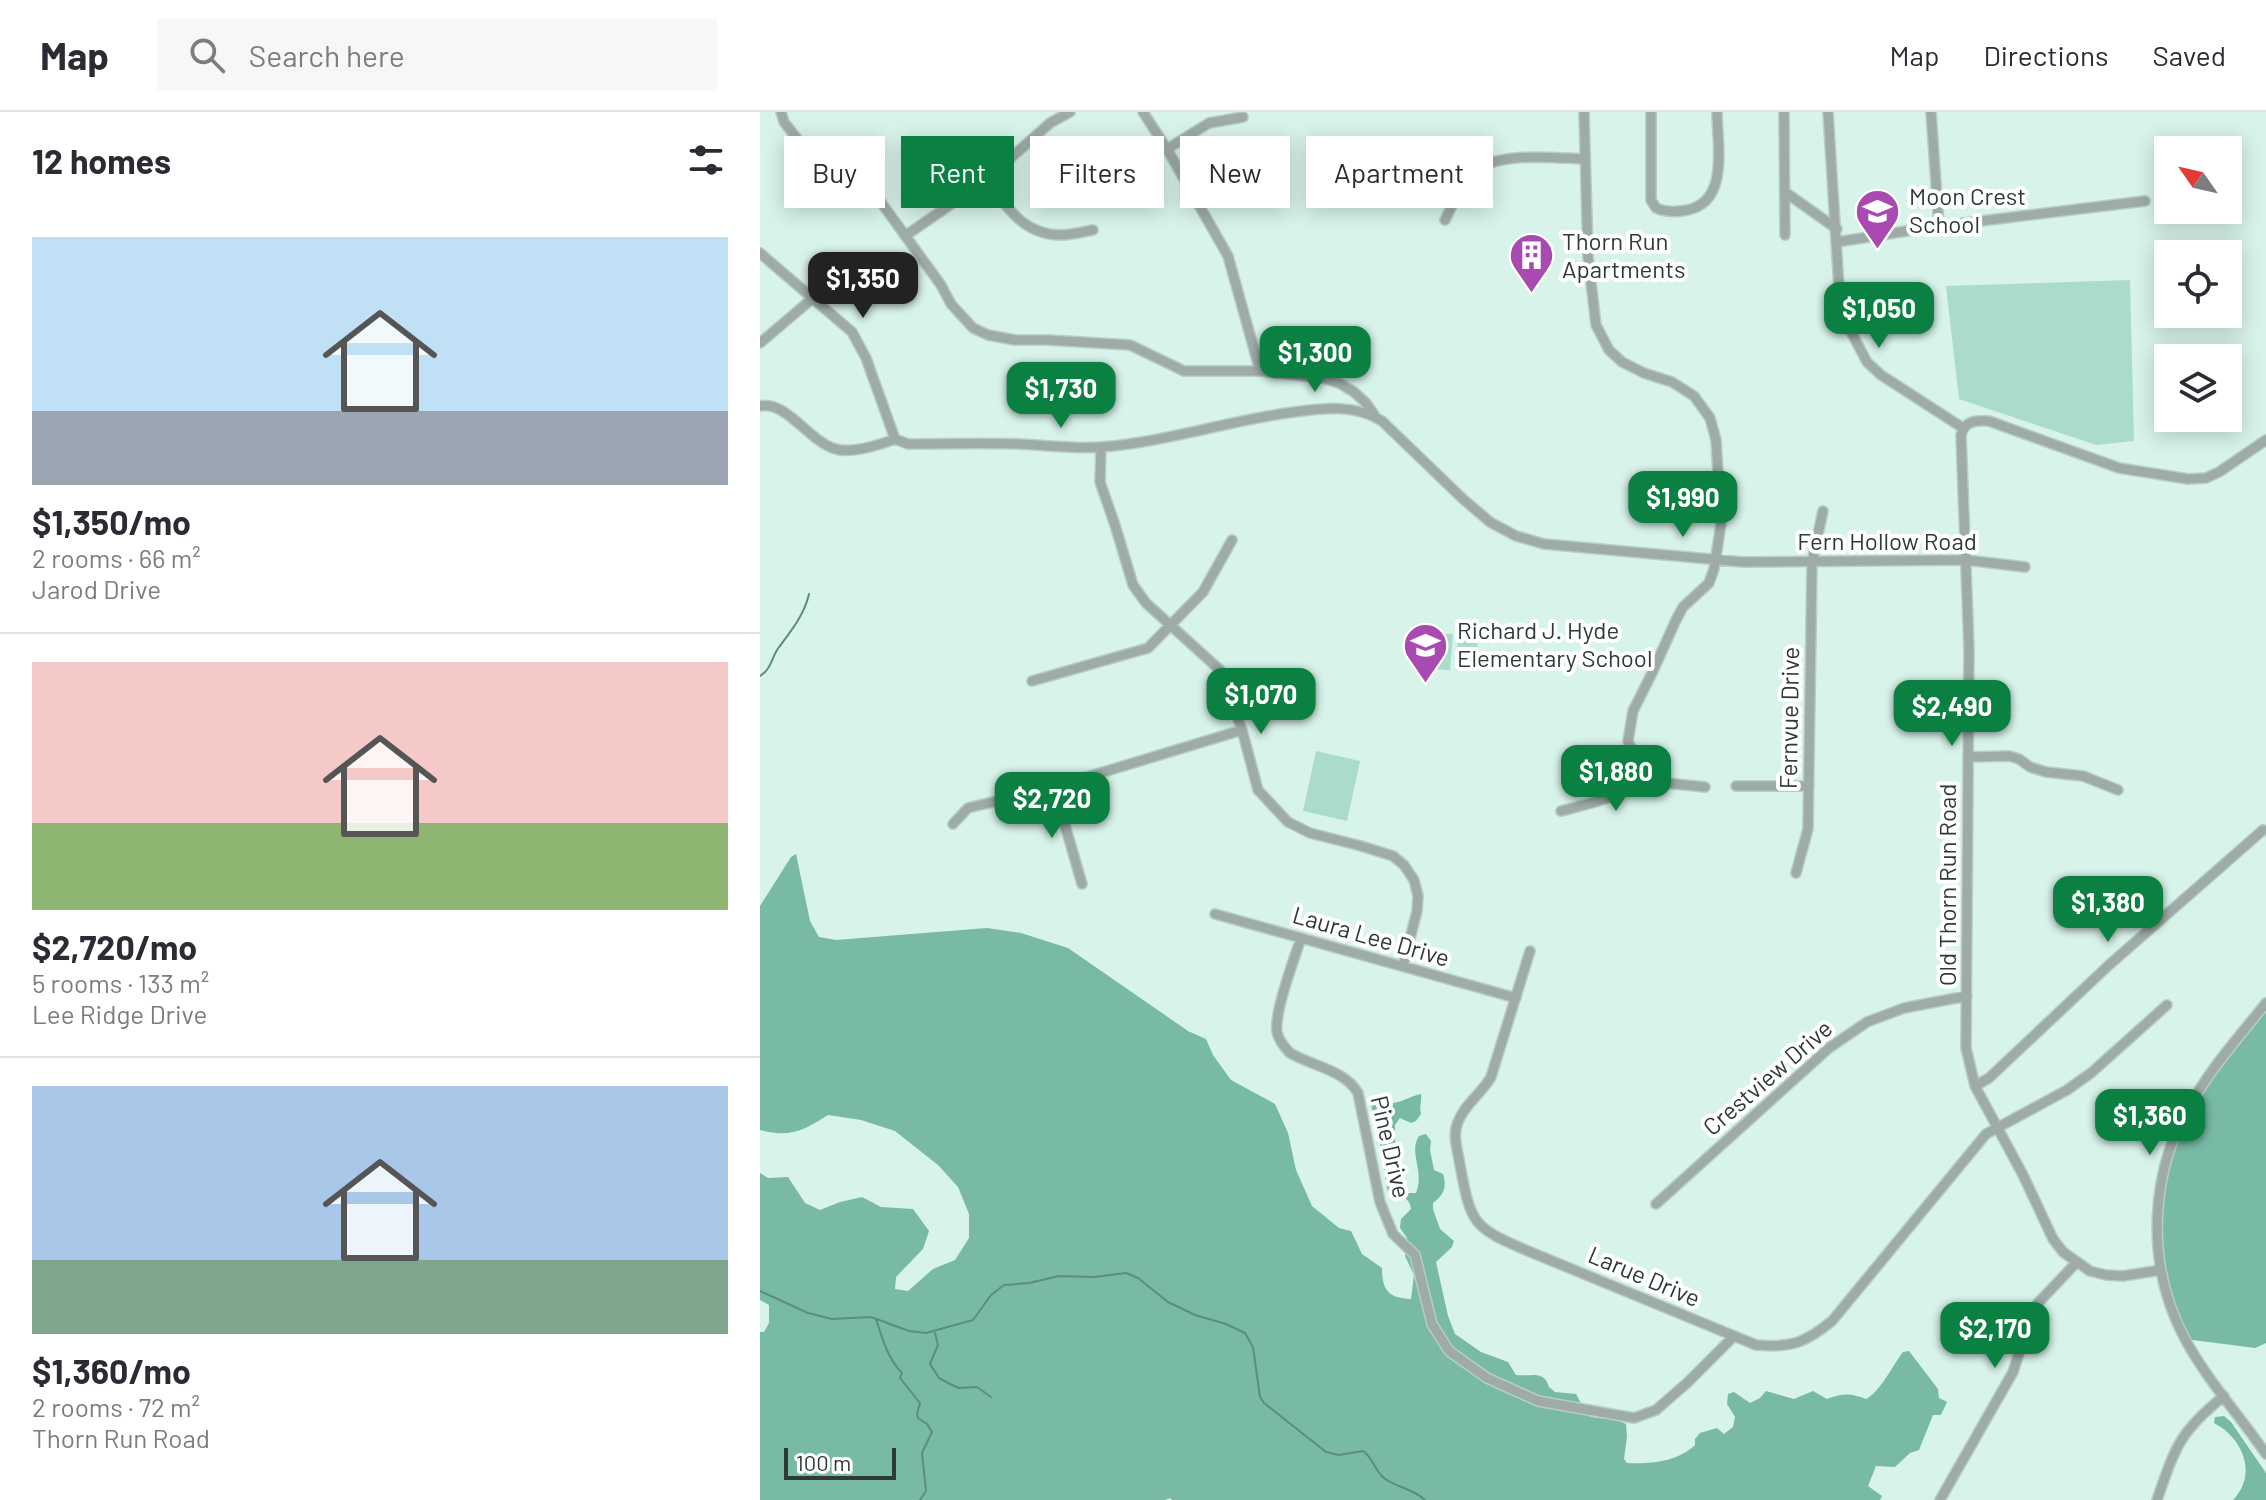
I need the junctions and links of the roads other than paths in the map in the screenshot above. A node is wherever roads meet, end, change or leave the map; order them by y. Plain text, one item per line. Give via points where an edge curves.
1 (781, 112) edge
2 (1070, 112) edge
3 (1143, 112) edge
4 (1584, 112) edge
5 (1651, 112) edge
6 (1717, 112) edge
7 (1784, 112) edge
8 (1828, 112) edge
9 (1931, 112) edge
10 (1243, 117) dead end
11 (1167, 149) junction
12 (1014, 155) edge
13 (1584, 159) junction
14 (1785, 192) junction
15 (2145, 201) dead end
16 (946, 208) edge
17 (1008, 208) edge
18 (1445, 220) dead end
19 (1939, 227) junction
20 (1837, 229) junction
21 (1093, 230) dead end
22 (1785, 235) dead end
23 (905, 236) junction
24 (1837, 242) junction
25 (760, 253) edge
26 (813, 298) junction
27 (760, 343) edge
28 (1260, 371) junction
29 (1349, 389) junction
30 (760, 406) edge
31 (1345, 409) junction
32 (1375, 416) junction
33 (1963, 428) junction
34 (895, 439) junction
35 (2266, 440) edge
36 (1101, 447) junction
37 (1823, 511) dead end
38 (1232, 540) dead end
39 (1717, 558) junction
40 (1966, 560) junction
41 (1812, 562) junction
42 (2025, 567) dead end
43 (1172, 626) junction
44 (1032, 681) dead end
45 (1242, 730) junction
46 (1968, 757) junction
47 (1649, 772) junction
48 (1736, 786) dead end
49 (1809, 786) junction
50 (1054, 787) junction
51 (1705, 787) dead end
52 (2118, 790) dead end
53 (1561, 811) dead end
54 (953, 824) dead end
55 (2263, 830) dead end
56 (1796, 873) dead end
57 (1082, 884) dead end
58 (1215, 914) dead end
59 (1301, 938) junction
60 (1530, 951) dead end
61 (1403, 966) junction
62 (1967, 996) junction
63 (1516, 998) junction
64 (2266, 1003) edge
65 (2167, 1005) dead end
66 (1975, 1086) junction
67 (1997, 1128) junction
68 (1656, 1204) dead end
69 (2076, 1263) junction
70 (2161, 1270) junction
71 (1734, 1336) junction
72 (2224, 1396) junction
73 (2266, 1454) edge
74 (1940, 1500) edge
75 (2157, 1500) edge

1 - 23 street via 802,145 862,180
2 - 12 street
3 - 11 street
4 - 13 street
5 - 6 street via 1651,200 1662,211 1690,209 1713,192 1718,174
7 - 14 street
8 - 20 street
9 - 19 street
10 - 11 street via 1209,123
11 - 28 street via 1228,256
13 - 18 street via 1525,158 1475,170
13 - 39 street via 1596,325 1622,362 1694,396 1710,418 1721,524
14 - 20 street
14 - 22 street
15 - 19 street
16 - 23 street
17 - 21 street via 1030,228 1059,235
19 - 24 street
20 - 24 street
23 - 28 street via 951,304 973,328 988,335 1130,345 1184,371
24 - 33 street via 1843,309 1867,362
25 - 26 street
26 - 27 street
26 - 34 street via 858,340
28 - 29 street via 1323,378
29 - 31 street
29 - 32 street
30 - 34 street, Fern Hollow Road via 777,408 830,447 852,449
31 - 32 street, Fern Hollow Road
31 - 36 street, Fern Hollow Road via 1271,415
32 - 39 street, Fern Hollow Road via 1490,522 1516,536 1544,544
33 - 35 street via 1973,421 1994,422 2119,468 2188,479 2219,472
33 - 40 street, Old Thorn Run Road
34 - 36 street, Fern Hollow Road via 908,444
36 - 43 street via 1100,482 1133,585
37 - 41 street, Fernvue Drive
38 - 43 street via 1203,592
39 - 41 street, Fern Hollow Road
39 - 47 street via 1709,583 1683,607 1633,711 1628,741 1639,766
40 - 41 street, Fern Hollow Road
40 - 42 street, Fern Hollow Road
40 - 46 street, Old Thorn Run Road
41 - 49 street, Fernvue Drive
43 - 44 street via 1148,648
43 - 45 street via 1220,670
45 - 50 street
45 - 61 street via 1258,790 1288,822 1386,853 1410,872 1418,904
46 - 52 street via 2009,756 2046,772 2083,776
46 - 62 street, Old Thorn Run Road
47 - 51 street via 1666,783
47 - 53 street via 1614,797
48 - 49 street
49 - 56 street, Fernvue Drive via 1808,829
50 - 54 street via 968,808
50 - 57 street
55 - 66 street
58 - 59 street, Laura Lee Drive
59 - 61 street, Laura Lee Drive
59 - 71 street, Pine Drive via 1277,1034 1290,1053 1349,1080 1358,1093 1380,1202 1393,1234 1415,1255 1432,1324 1449,1351 1487,1378 1538,1401 1634,1418 1656,1410
60 - 63 street, Larue Drive
61 - 63 street, Laura Lee Drive
62 - 66 street, Old Thorn Run Road via 1966,1048
62 - 68 street, Crestview Drive via 1904,1008 1867,1022 1829,1048
63 - 71 street, Larue Drive via 1491,1077 1456,1129 1467,1200 1476,1221 1512,1244
64 - 70 street via 2195,1096 2173,1141 2158,1199
65 - 67 street, Larue Drive via 2091,1073
66 - 67 street, Old Thorn Run Road
67 - 69 street, Old Thorn Run Road via 2053,1239
67 - 71 street, Larue Drive via 1986,1134 1832,1321 1812,1337 1781,1347
69 - 70 street via 2106,1275
69 - 74 street via 2038,1303 2013,1372
70 - 72 street via 2185,1339
72 - 73 street
72 - 75 street via 2198,1417 2174,1450

